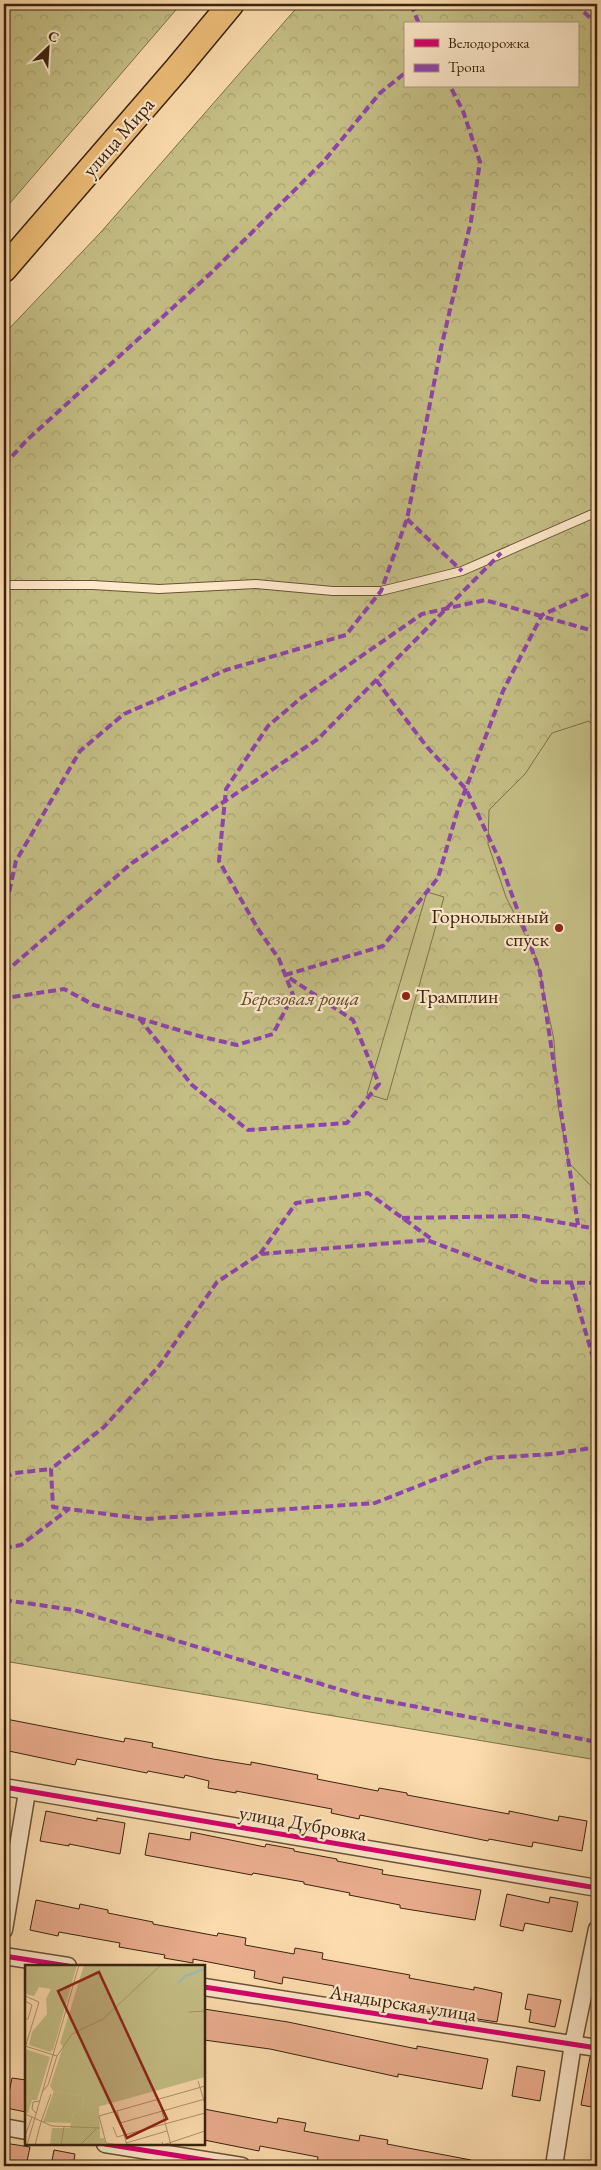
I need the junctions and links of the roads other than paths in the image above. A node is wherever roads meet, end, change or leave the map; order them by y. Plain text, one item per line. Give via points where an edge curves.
1 (231, 4) edge
2 (4, 269) edge
3 (597, 512) edge
4 (4, 586) edge
5 (4, 1788) edge
6 (27, 1792) junction
7 (597, 1888) edge
8 (597, 1928) edge
9 (4, 1930) edge
10 (4, 1956) edge
11 (62, 1965) edge
12 (205, 1987) edge
13 (573, 2044) junction
14 (597, 2048) edge
15 (4, 2127) edge
16 (25, 2131) edge
17 (111, 2145) edge
18 (242, 2166) edge
19 (554, 2166) edge

1 - 2 main road, улица Мира
3 - 4 lane via 462,570 382,591 333,591 256,584 159,589 93,584
5 - 6 street, улица Дубровка
6 - 7 street, улица Дубровка
6 - 9 street
8 - 13 street
10 - 11 street
12 - 13 street, Анадырская улица
13 - 14 street, Анадырская улица
13 - 19 street
15 - 16 street
17 - 18 street

